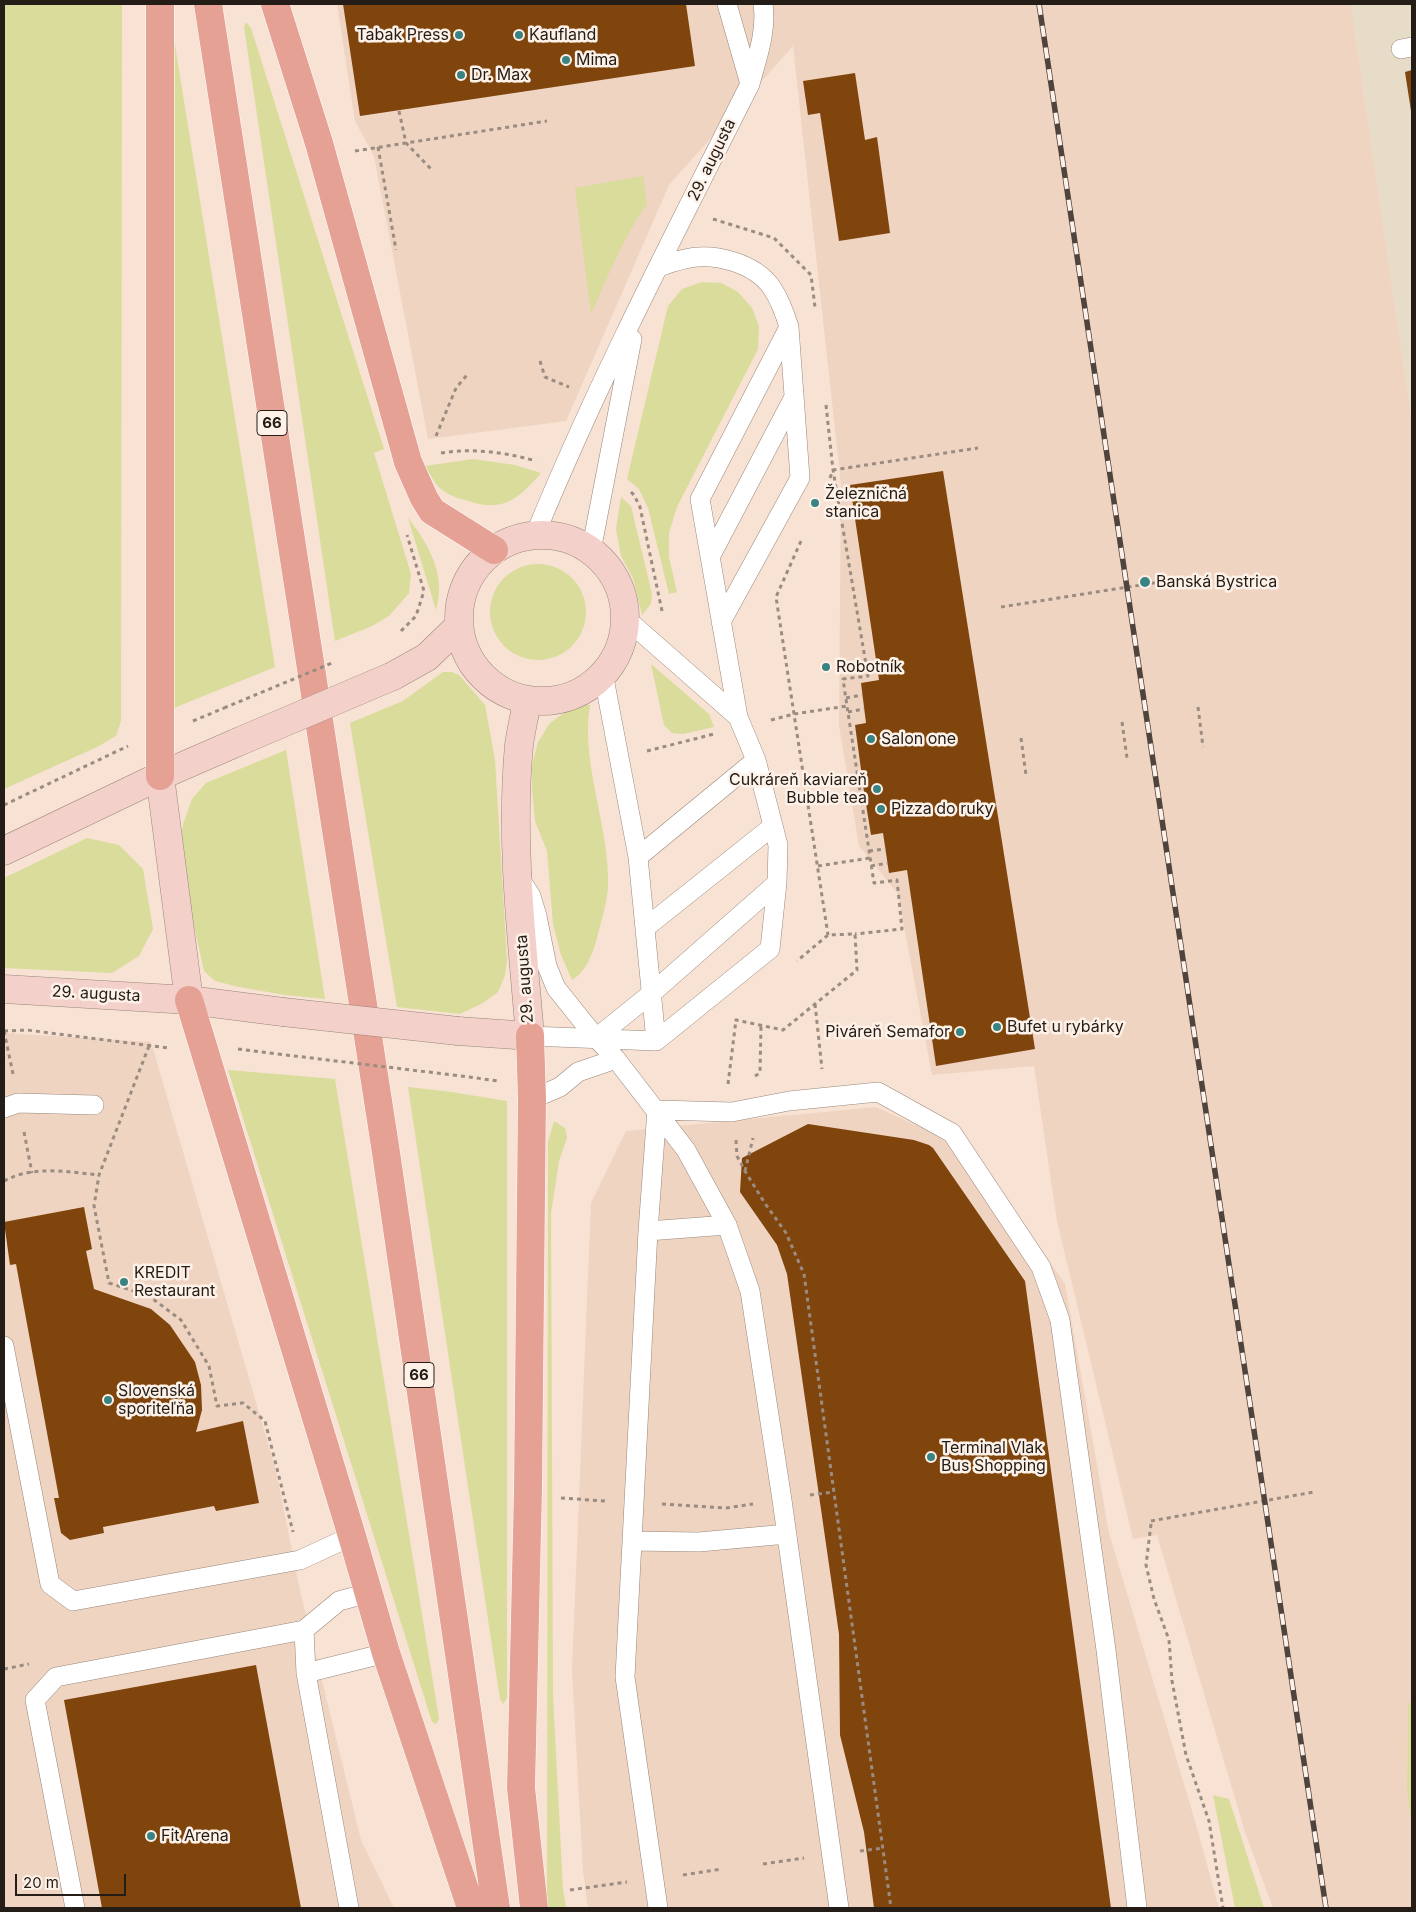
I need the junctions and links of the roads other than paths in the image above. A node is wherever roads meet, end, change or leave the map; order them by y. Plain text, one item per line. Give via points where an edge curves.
1 (160, 4) edge
2 (208, 4) edge
3 (275, 4) edge
4 (726, 4) edge
5 (763, 4) edge
6 (750, 84) junction
7 (659, 267) junction
8 (637, 309) junction
9 (789, 328) junction
10 (794, 396) junction
11 (535, 535) junction
12 (494, 550) junction
13 (591, 551) junction
14 (710, 557) junction
15 (624, 617) junction
16 (721, 622) junction
17 (459, 626) junction
18 (603, 673) junction
19 (527, 700) junction
20 (741, 722) junction
21 (756, 760) junction
22 (160, 776) junction
23 (773, 826) junction
24 (4, 851) edge
25 (638, 856) junction
26 (518, 876) junction
27 (777, 883) junction
28 (645, 928) junction
29 (4, 989) edge
30 (652, 993) junction
31 (189, 1000) junction
32 (530, 1036) junction
33 (596, 1038) junction
34 (656, 1041) junction
35 (616, 1058) junction
36 (532, 1100) junction
37 (94, 1105) dead end
38 (4, 1108) edge
39 (657, 1110) junction
40 (727, 1225) junction
41 (648, 1231) junction
42 (4, 1346) edge
43 (786, 1534) junction
44 (352, 1536) junction
45 (632, 1541) junction
46 (368, 1593) junction
47 (304, 1630) junction
48 (386, 1653) junction
49 (306, 1673) junction
50 (75, 1908) edge
51 (349, 1908) edge
52 (471, 1908) edge
53 (496, 1908) edge
54 (534, 1908) edge
55 (658, 1908) edge
56 (839, 1908) edge
57 (1137, 1908) edge

1 - 22 main road
2 - 53 main road, 66 via 387,1156
3 - 12 main road via 319,143 408,462 432,511
4 - 6 lane
5 - 6 lane, 29. augusta via 765,15 761,47
6 - 7 lane, 29. augusta
7 - 8 lane, 29. augusta
7 - 9 lane via 686,258 716,257 738,263 772,287
8 - 11 lane, 29. augusta via 562,469
8 - 13 lane, 29. augusta
9 - 10 lane
9 - 14 lane via 700,499
10 - 14 lane
10 - 16 lane via 800,478
11 - 12 street
11 - 13 street via 574,541
12 - 17 street via 481,562 463,591
13 - 15 street via 612,574 619,588
14 - 16 lane
15 - 18 street via 619,647
15 - 20 lane
16 - 20 lane
17 - 19 street via 466,652 481,674 502,691
17 - 22 street, bridge via 427,657 393,676
18 - 19 street via 593,683 569,696
18 - 25 lane
19 - 26 street, 29. augusta via 517,782
20 - 21 lane
21 - 23 lane
21 - 25 lane
22 - 24 street
22 - 31 street
23 - 27 lane via 778,845
23 - 28 lane
25 - 28 lane
26 - 32 street, 29. augusta
26 - 33 lane via 531,896 538,916 547,966 556,988
27 - 30 lane
27 - 34 lane via 770,949
28 - 30 lane
29 - 31 street, 29. augusta
30 - 33 lane
30 - 34 lane
31 - 32 street, 29. augusta, bridge via 458,1031
31 - 44 main road
32 - 33 lane
32 - 36 main road
33 - 34 lane
33 - 35 lane
35 - 36 lane via 578,1072 560,1087
35 - 39 lane
36 - 54 main road via 521,1788
37 - 38 lane via 18,1103
39 - 40 lane via 686,1150
39 - 41 lane
39 - 57 lane via 732,1112 790,1101 878,1092 952,1134 1041,1267 1060,1320 1106,1650
40 - 41 lane
40 - 43 lane via 750,1291
41 - 45 lane
42 - 44 lane via 50,1584 73,1601 300,1560
43 - 45 lane via 699,1542
43 - 56 lane
44 - 46 main road
45 - 55 lane via 625,1677
46 - 47 lane via 339,1601
46 - 48 main road
47 - 49 lane
47 - 50 lane via 56,1677 35,1700
48 - 49 lane
48 - 52 main road
49 - 51 lane

